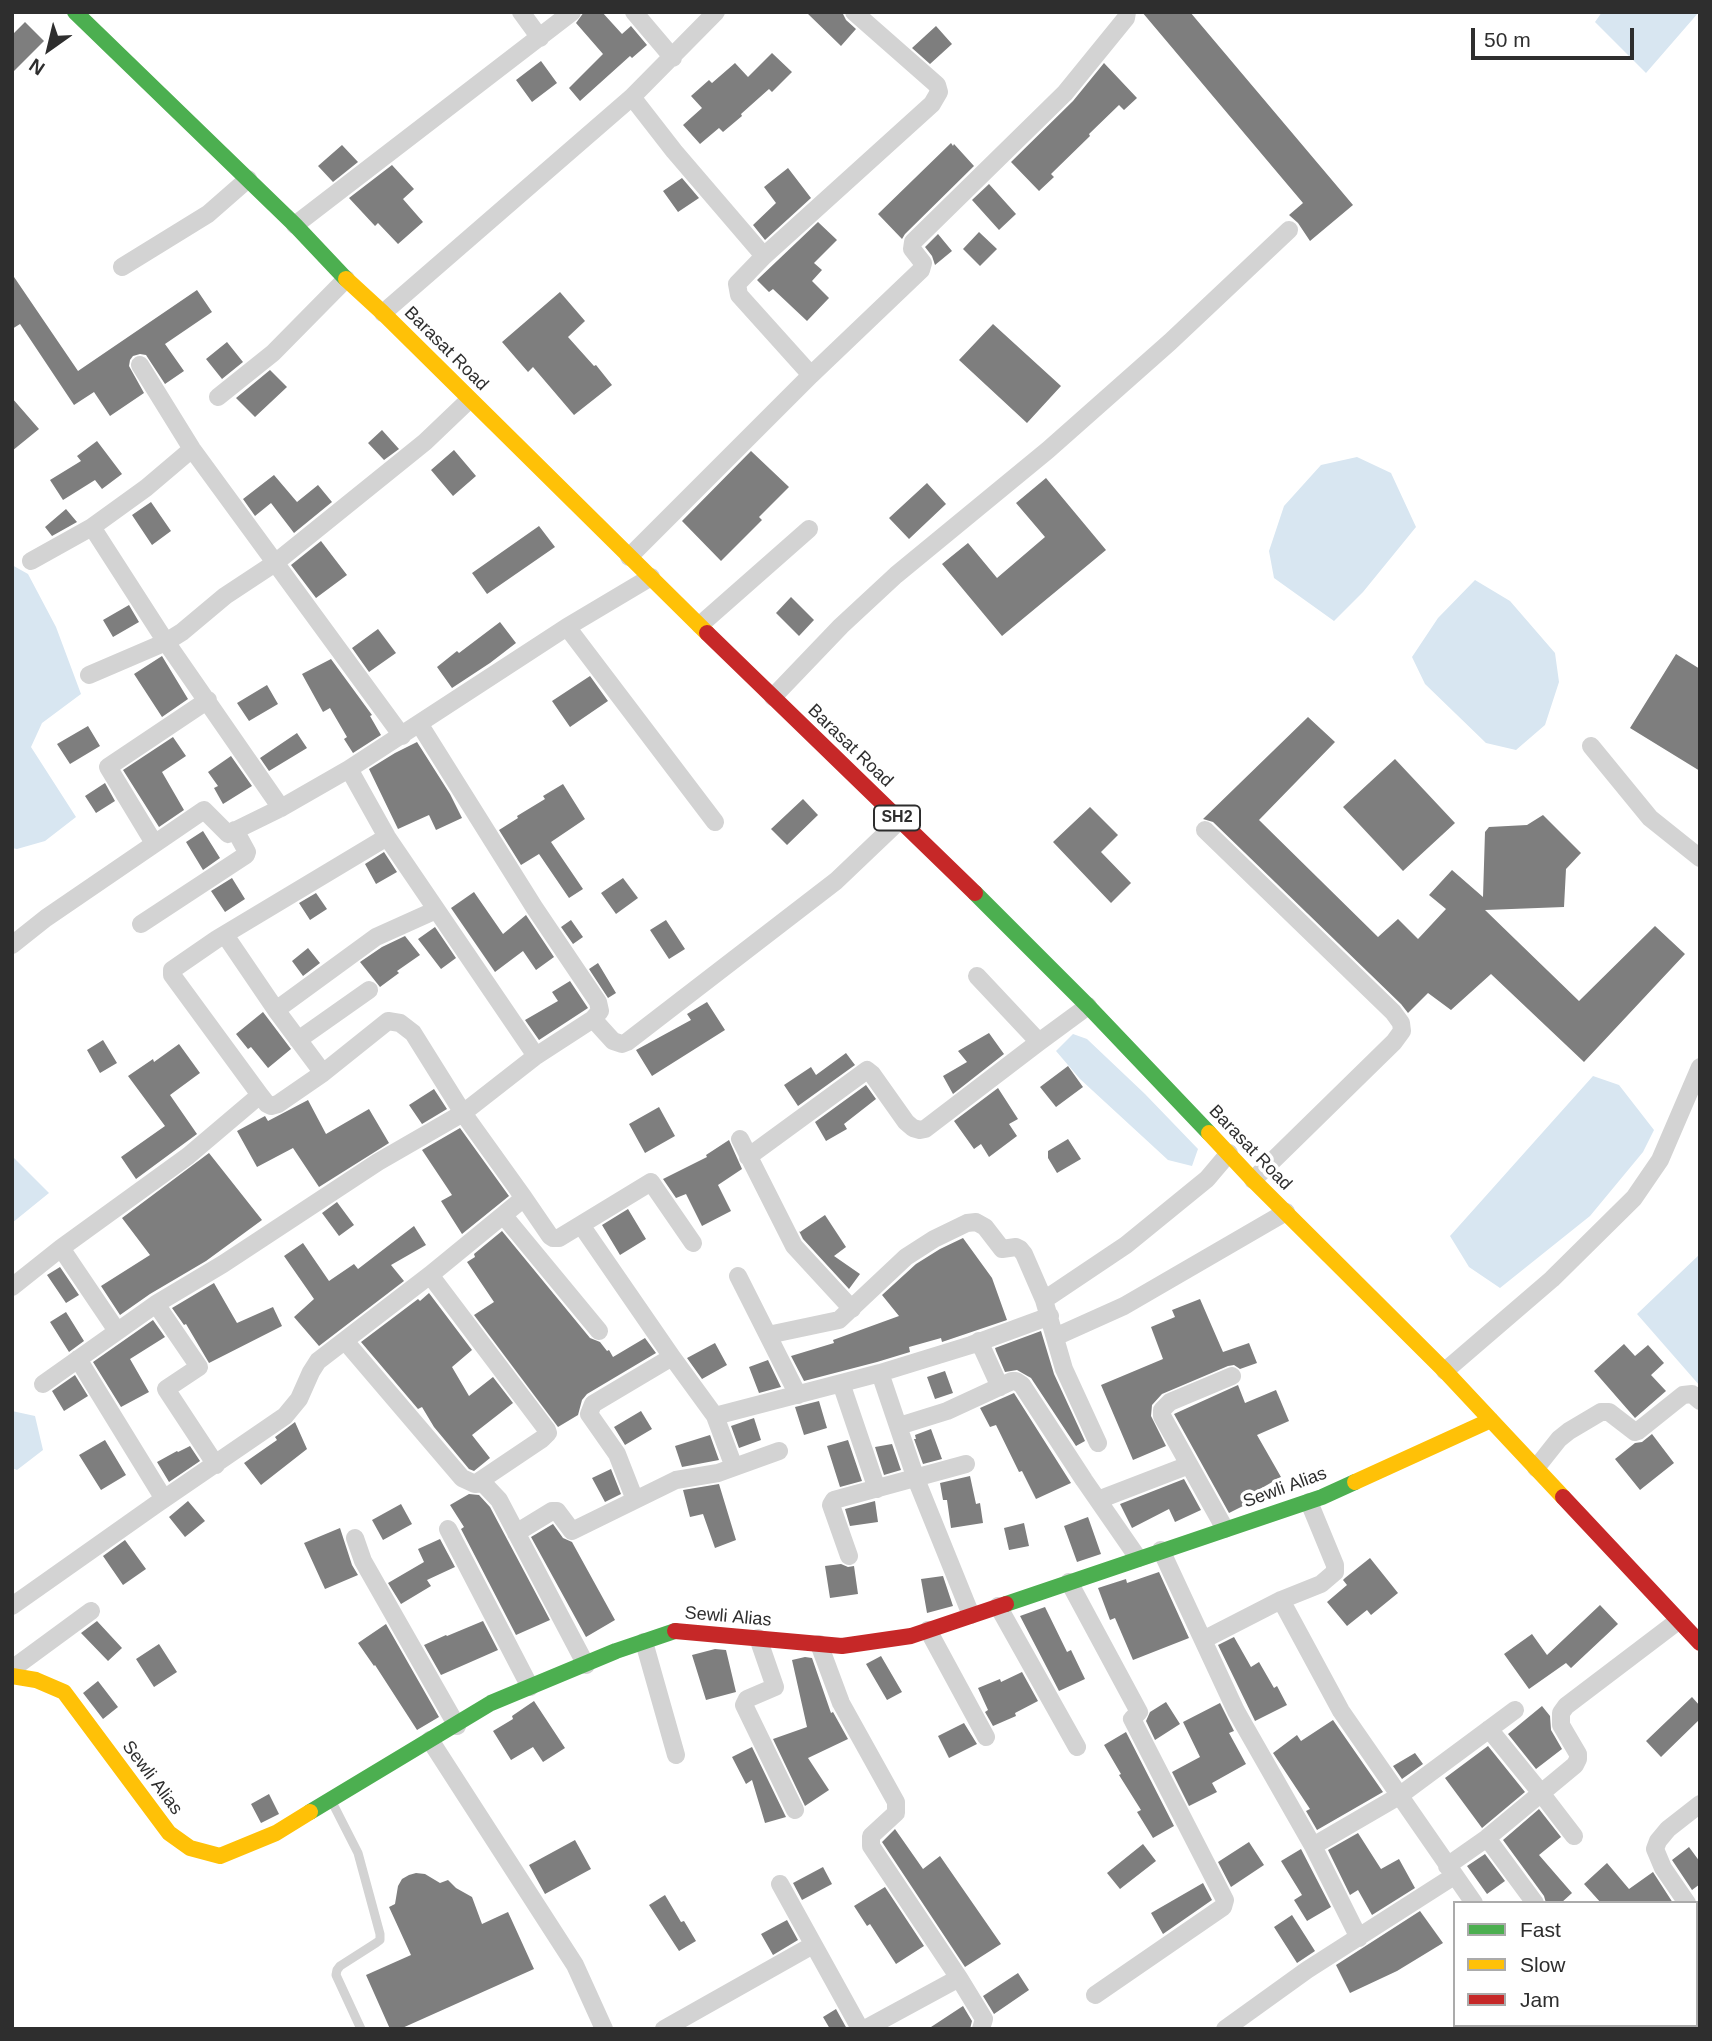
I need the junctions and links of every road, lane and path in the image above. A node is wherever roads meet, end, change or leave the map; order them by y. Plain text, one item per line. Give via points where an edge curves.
1 (75, 12) edge
2 (521, 12) edge
3 (572, 12) edge
4 (634, 12) edge
5 (716, 12) edge
6 (854, 12) edge
7 (1127, 12) edge
8 (540, 38) junction
9 (673, 58) junction
10 (632, 97) junction
11 (248, 179) junction
12 (295, 225) junction
13 (1289, 230) dead end
14 (764, 256) junction
15 (122, 267) dead end
16 (346, 279) junction
17 (383, 313) junction
18 (140, 365) dead end
19 (811, 375) junction
20 (218, 397) dead end
21 (469, 400) junction
22 (192, 449) junction
23 (92, 527) junction
24 (809, 529) dead end
25 (629, 557) junction
26 (31, 561) dead end
27 (275, 563) junction
28 (651, 577) junction
29 (700, 625) junction
30 (567, 627) junction
31 (166, 642) junction
32 (89, 675) dead end
33 (773, 697) junction
34 (208, 700) junction
35 (419, 725) junction
36 (402, 736) junction
37 (1591, 746) dead end
38 (349, 769) junction
39 (281, 808) junction
40 (899, 821) junction
41 (715, 822) dead end
42 (234, 830) junction
43 (1205, 831) dead end
44 (387, 837) junction
45 (154, 843) junction
46 (1700, 858) edge
47 (436, 910) junction
48 (141, 924) dead end
49 (225, 935) junction
50 (12, 945) edge
51 (977, 976) dead end
52 (369, 990) dead end
53 (1088, 1006) junction
54 (276, 1010) junction
55 (593, 1019) junction
56 (298, 1040) junction
57 (1039, 1042) junction
58 (536, 1056) junction
59 (1700, 1068) edge
60 (323, 1073) junction
61 (260, 1095) junction
62 (463, 1113) junction
63 (740, 1139) dead end
64 (1229, 1153) junction
65 (748, 1157) junction
66 (1254, 1180) junction
67 (524, 1198) junction
68 (1286, 1212) junction
69 (504, 1216) junction
70 (581, 1224) junction
71 (693, 1243) dead end
72 (61, 1248) junction
73 (430, 1275) junction
74 (738, 1276) dead end
75 (12, 1287) edge
76 (156, 1304) junction
77 (1047, 1308) junction
78 (852, 1309) junction
79 (117, 1331) junction
80 (599, 1331) dead end
81 (768, 1335) junction
82 (1055, 1336) junction
83 (345, 1341) junction
84 (979, 1341) junction
85 (671, 1357) junction
86 (78, 1359) junction
87 (1445, 1371) junction
88 (880, 1373) junction
89 (1232, 1376) dead end
90 (841, 1383) junction
91 (43, 1384) dead end
92 (1000, 1387) junction
93 (798, 1395) junction
94 (1700, 1401) edge
95 (715, 1416) junction
96 (1491, 1420) junction
97 (899, 1426) junction
98 (1098, 1443) dead end
99 (779, 1451) dead end
100 (966, 1464) dead end
101 (216, 1465) junction
102 (1189, 1465) junction
103 (734, 1467) junction
104 (1536, 1468) junction
105 (916, 1479) junction
106 (475, 1484) junction
107 (877, 1489) junction
108 (164, 1499) junction
109 (635, 1500) junction
110 (1098, 1500) junction
111 (1310, 1502) junction
112 (449, 1529) dead end
113 (1225, 1529) junction
114 (516, 1532) junction
115 (355, 1538) dead end
116 (1161, 1550) junction
117 (849, 1556) dead end
118 (1138, 1558) junction
119 (1069, 1582) junction
120 (1281, 1600) junction
121 (12, 1606) edge
122 (998, 1606) junction
123 (91, 1611) dead end
124 (971, 1615) junction
125 (1678, 1621) junction
126 (928, 1630) junction
127 (758, 1638) junction
128 (1203, 1640) junction
129 (644, 1642) junction
130 (1700, 1643) edge
131 (819, 1644) junction
132 (586, 1665) junction
133 (12, 1668) edge
134 (12, 1676) edge
135 (530, 1688) junction
136 (1516, 1710) dead end
137 (457, 1726) junction
138 (1489, 1729) junction
139 (986, 1737) dead end
140 (430, 1740) junction
141 (1077, 1747) dead end
142 (676, 1755) dead end
143 (1541, 1793) junction
144 (1399, 1796) junction
145 (331, 1800) junction
146 (1700, 1804) edge
147 (795, 1810) dead end
148 (1574, 1836) dead end
149 (1487, 1838) junction
150 (1313, 1846) junction
151 (1451, 1871) junction
152 (780, 1884) dead end
153 (1473, 1901) edge
154 (1534, 1901) edge
155 (1686, 1901) edge
156 (1359, 1938) junction
157 (813, 1945) junction
158 (959, 1978) junction
159 (1095, 1995) dead end
160 (361, 2029) edge
161 (604, 2029) edge
162 (664, 2029) edge
163 (865, 2029) edge
164 (981, 2029) edge
165 (1225, 2029) edge

1 - 11 main road, Barasat Road / SH2
2 - 8 street
3 - 8 street
4 - 9 street
5 - 9 street
6 - 14 street via 937,85 937,98
7 - 19 street via 1058,100 913,242 912,249 923,263 921,270
8 - 12 street
9 - 10 street
10 - 14 street
10 - 17 street
11 - 12 main road, Barasat Road / SH2
11 - 15 street via 208,214
12 - 16 main road, Barasat Road / SH2
13 - 33 street via 1048,450 896,575
14 - 19 street via 737,284 738,295
16 - 17 main road, Barasat Road / SH2
16 - 20 street via 273,354
17 - 21 main road, Barasat Road / SH2
18 - 22 street
19 - 25 street
21 - 25 main road, Barasat Road / SH2
21 - 27 street via 425,442
22 - 23 street
22 - 27 street
23 - 26 street
23 - 31 street
24 - 29 street
25 - 28 main road, Barasat Road / SH2
27 - 31 street
27 - 36 street
28 - 29 main road, Barasat Road / SH2
28 - 30 street
29 - 33 main road, Barasat Road / SH2
30 - 35 street
30 - 41 street
31 - 32 street
31 - 34 street
33 - 40 main road, Barasat Road / SH2
34 - 39 street
34 - 45 street via 108,767
35 - 36 street
35 - 55 street via 598,1002 600,1011
36 - 38 street
37 - 46 street via 1650,818
38 - 39 street
38 - 44 street
39 - 42 street
40 - 53 main road, Barasat Road / SH2
40 - 55 street via 835,881 627,1042 613,1041
42 - 45 street via 228,834 204,810
42 - 48 street via 247,852 244,857
43 - 66 street via 1401,1023 1402,1031 1394,1042
44 - 47 street
44 - 49 street
45 - 50 street
47 - 54 street via 376,937
47 - 58 street
49 - 54 street
49 - 61 street via 177,966 172,975
51 - 57 street
52 - 56 street
53 - 57 street
53 - 64 main road, Barasat Road / SH2
54 - 56 street
55 - 58 street
56 - 60 street
57 - 65 street via 925,1129 906,1122 867,1070
58 - 62 street
59 - 87 street via 1660,1160 1634,1198 1552,1279
60 - 61 street via 278,1104 267,1104
60 - 62 street via 388,1021 400,1023 413,1033
61 - 72 street via 188,1156
62 - 67 street
62 - 76 street
63 - 65 street
64 - 66 main road, Barasat Road / SH2
64 - 77 street via 1207,1180
65 - 78 street via 794,1246
66 - 68 main road, Barasat Road / SH2
67 - 69 street
67 - 70 street via 553,1238
68 - 82 street via 1134,1300
68 - 87 main road, Barasat Road / SH2
69 - 73 street
69 - 80 street
70 - 71 street via 651,1182
70 - 85 street
72 - 75 street
72 - 79 street
73 - 83 street
73 - 106 street via 548,1433
74 - 81 street
76 - 79 street
76 - 101 street via 199,1367 166,1389
77 - 78 street via 1020,1249 1002,1249 976,1222 934,1239 906,1257
77 - 82 street
77 - 84 street
78 - 81 street via 830,1323
79 - 86 street
81 - 93 street
82 - 98 street via 1064,1369
83 - 101 street via 318,1361 285,1416
83 - 106 street via 463,1478
84 - 88 street
84 - 92 street
85 - 95 street
85 - 109 street via 593,1404 589,1414 617,1454
86 - 91 street
86 - 108 street
87 - 96 main road, Barasat Road / SH2
88 - 90 street
88 - 97 street
89 - 102 street via 1170,1402 1162,1410
90 - 93 street
90 - 107 street
92 - 97 street
92 - 110 street via 1012,1381 1022,1385
93 - 95 street
94 - 104 street via 1692,1394 1683,1395 1635,1432 1609,1412 1601,1412 1569,1430
95 - 103 street
96 - 104 main road, Barasat Road / SH2
96 - 111 main road, Sewli Alias
97 - 105 street
99 - 103 street
100 - 105 street
101 - 108 street
102 - 110 street
102 - 113 street
103 - 109 street via 676,1480
104 - 125 main road, Barasat Road / SH2
105 - 107 street
105 - 124 street
106 - 114 street via 488,1487
107 - 117 street via 832,1502
108 - 121 street
109 - 114 street via 572,1531 557,1511 552,1511
110 - 118 street
111 - 113 main road, Sewli Alias
111 - 120 street via 1335,1572 1321,1584
112 - 135 street
113 - 116 main road, Sewli Alias
114 - 132 street
115 - 137 street via 363,1561
116 - 118 main road, Sewli Alias
116 - 128 street
118 - 119 main road, Sewli Alias
119 - 122 main road, Sewli Alias
119 - 159 street via 1139,1712 1132,1719 1225,1900 1223,1907
120 - 128 street
120 - 144 street via 1341,1712
122 - 124 main road, Sewli Alias
122 - 141 street
123 - 133 street
124 - 126 main road, Sewli Alias
125 - 130 main road, Barasat Road / SH2
125 - 143 street via 1566,1706 1562,1725 1578,1759
126 - 131 main road, Sewli Alias via 842,1646
126 - 139 street
127 - 129 main road, Sewli Alias via 678,1630
127 - 131 main road, Sewli Alias
127 - 147 street via 775,1687 747,1699 744,1705
128 - 150 street via 1236,1711
129 - 132 main road, Sewli Alias
129 - 142 street
131 - 158 street via 841,1703 896,1802 897,1813 872,1836 871,1846
132 - 135 main road, Sewli Alias
134 - 145 main road, Sewli Alias via 64,1692 169,1833 190,1848 220,1856 276,1833
135 - 137 main road, Sewli Alias via 491,1703
136 - 138 street
137 - 140 main road, Sewli Alias
138 - 143 street
138 - 144 street
140 - 145 main road, Sewli Alias
140 - 161 street via 575,1965
143 - 148 street
143 - 149 street
144 - 150 street
144 - 151 street
145 - 160 lane via 358,1853 380,1934 380,1940 340,1966 336,1975
146 - 155 street via 1668,1829 1655,1849
149 - 151 street
149 - 154 street
150 - 156 street
151 - 153 street
151 - 156 street
152 - 157 street
156 - 165 street
157 - 162 street
157 - 163 street via 858,2025
158 - 163 street
158 - 164 street via 984,2019

